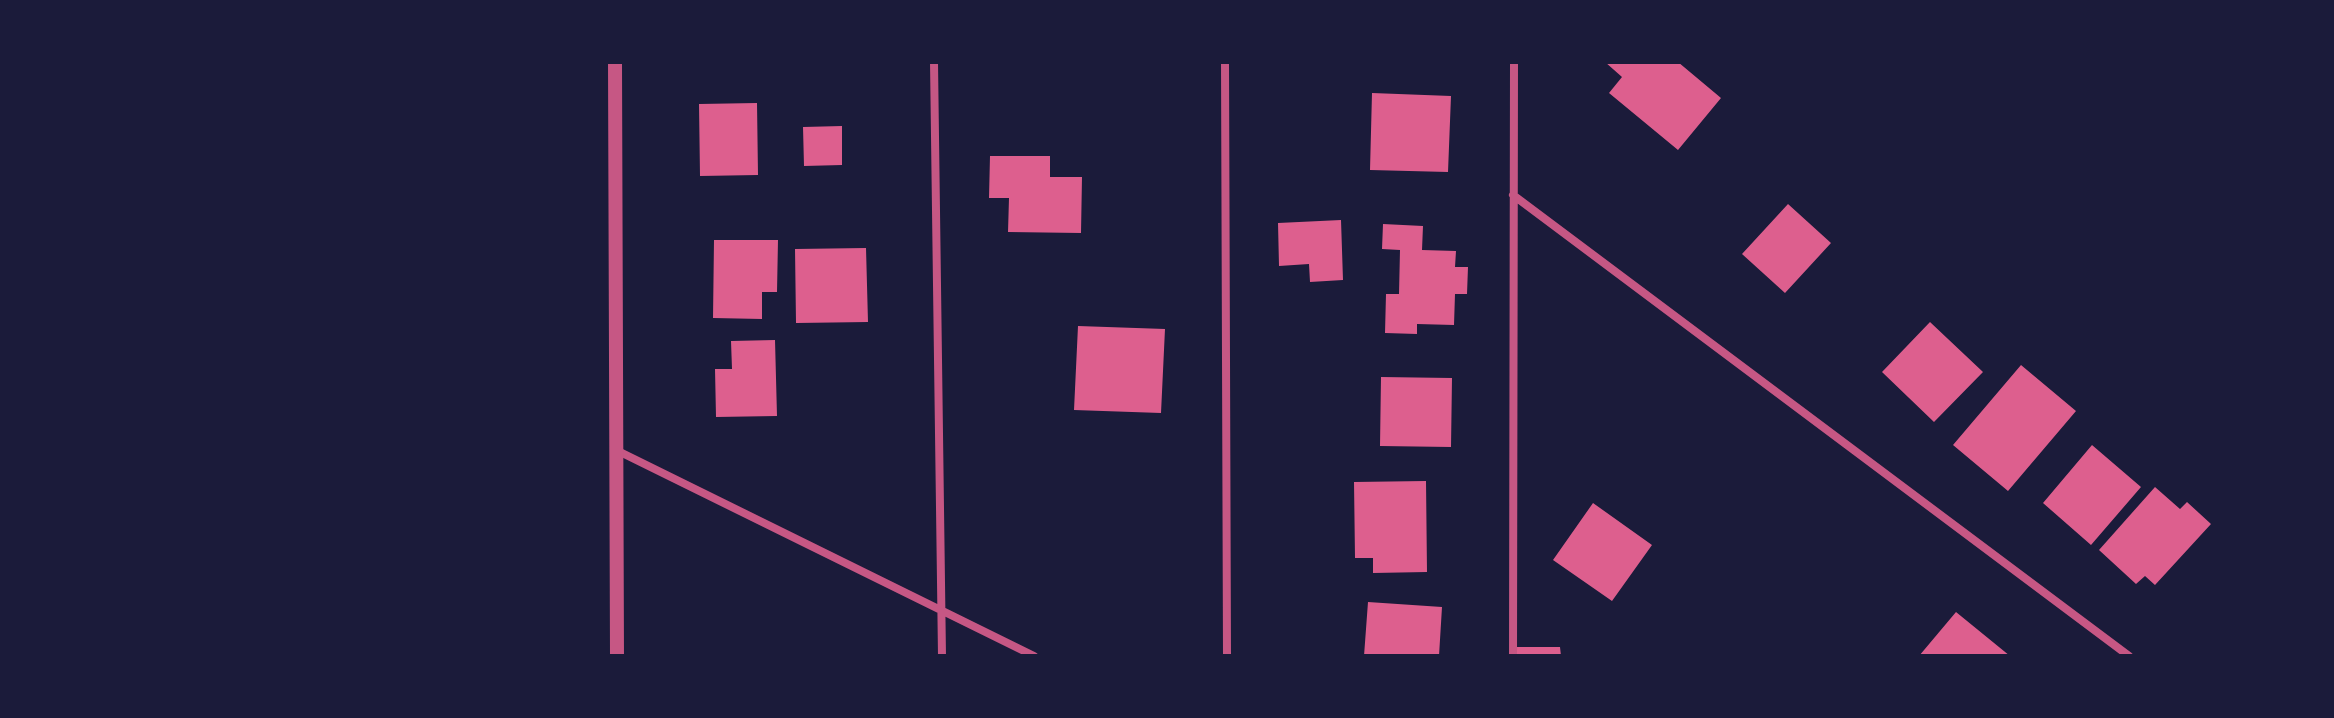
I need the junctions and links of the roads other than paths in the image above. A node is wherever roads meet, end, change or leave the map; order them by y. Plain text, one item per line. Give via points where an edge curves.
1 (615, 62) edge
2 (934, 62) edge
3 (1225, 62) edge
4 (1514, 62) edge
5 (1513, 195) junction
6 (618, 451) junction
7 (942, 611) junction
8 (617, 656) edge
9 (942, 656) edge
10 (1034, 656) edge
11 (1227, 656) edge
12 (1513, 656) edge
13 (2129, 656) edge

1 - 6 street
2 - 7 street
3 - 11 street
4 - 5 street
5 - 12 street
5 - 13 street
6 - 7 street
6 - 8 street
7 - 9 street
7 - 10 street

